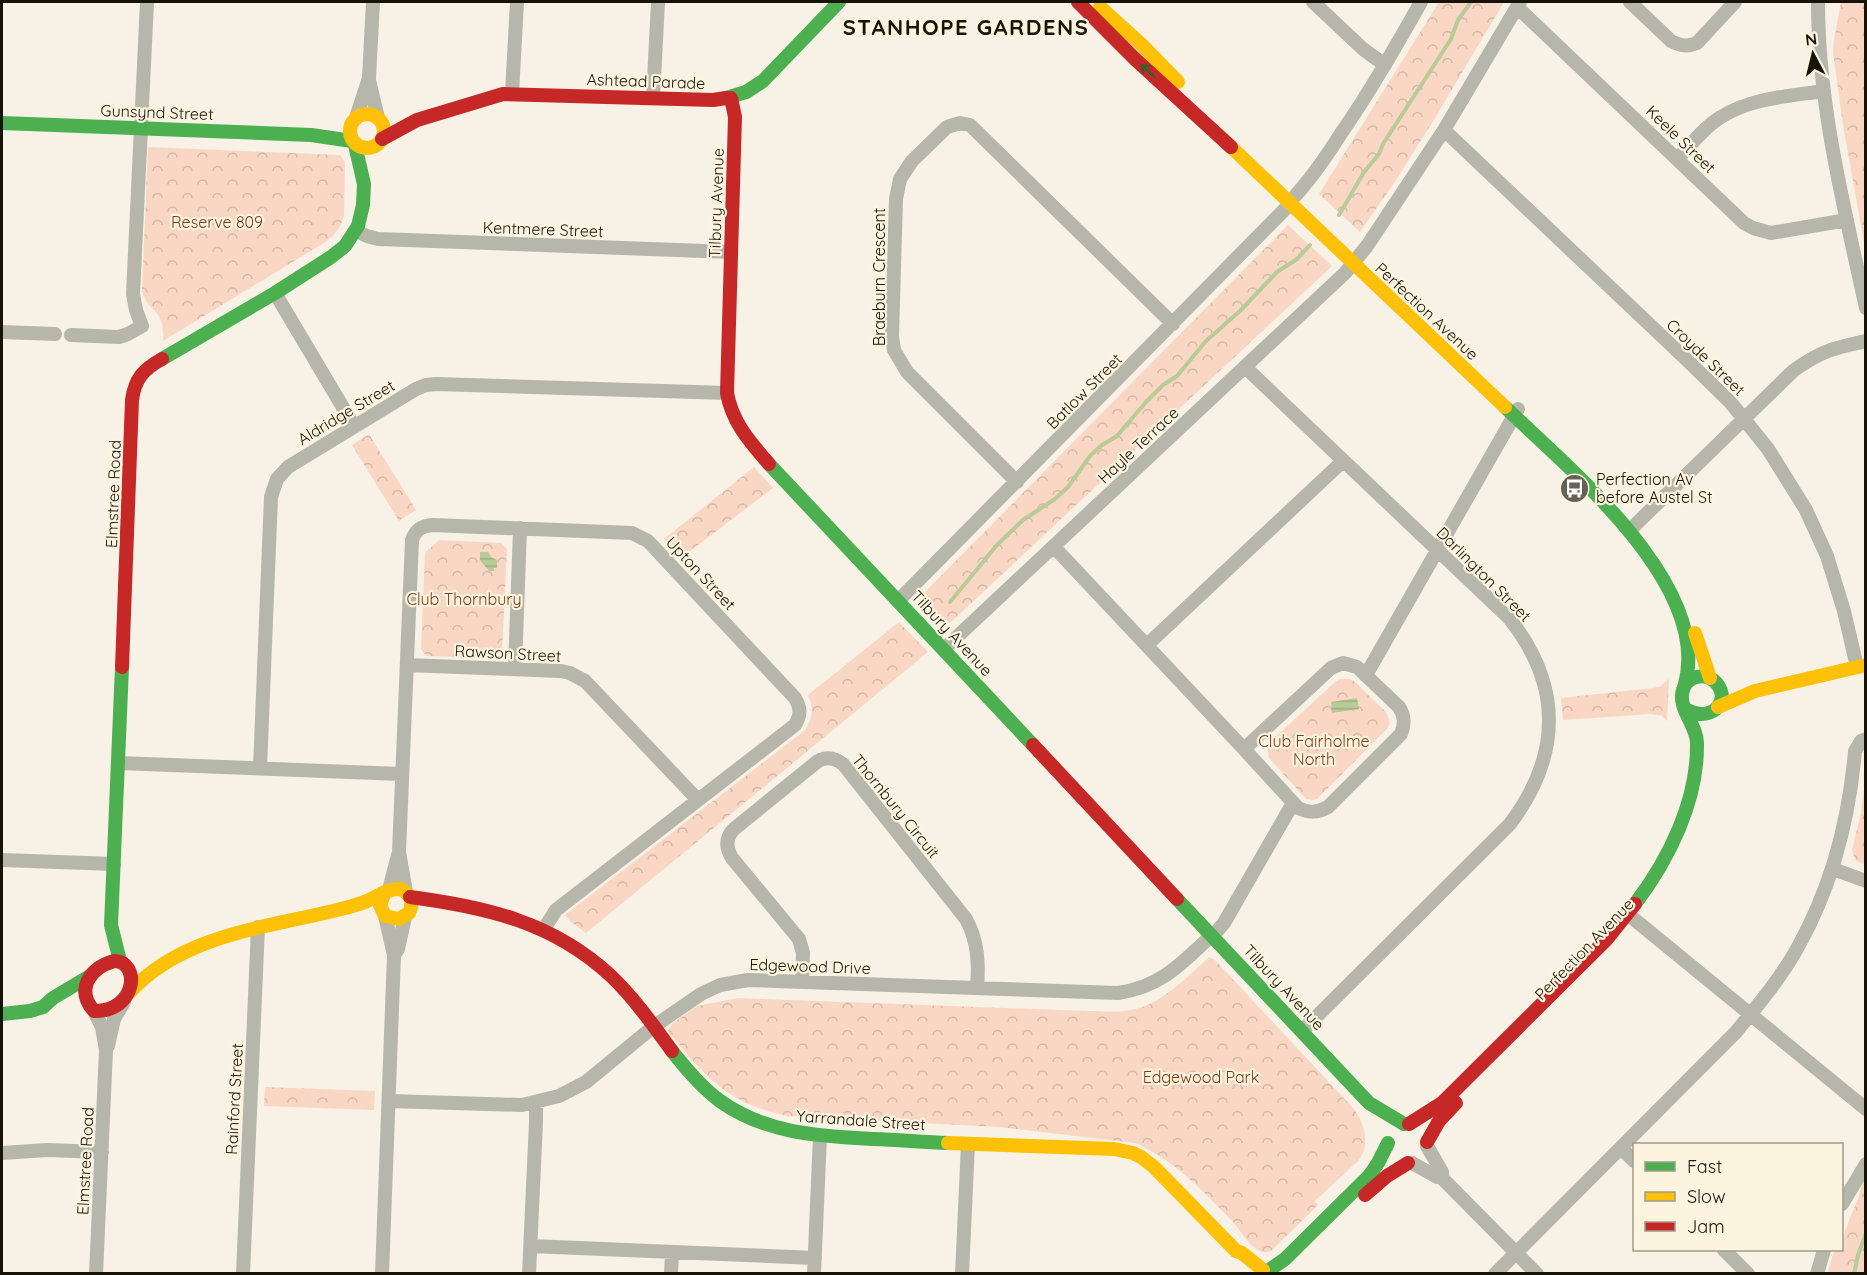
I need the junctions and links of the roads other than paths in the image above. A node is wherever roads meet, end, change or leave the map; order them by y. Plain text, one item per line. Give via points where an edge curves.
1 (147, 2) edge
2 (373, 2) edge
3 (517, 2) edge
4 (658, 2) edge
5 (839, 2) edge
6 (1078, 2) edge
7 (1094, 2) edge
8 (1313, 2) edge
9 (1421, 2) edge
10 (1629, 2) edge
11 (1735, 2) edge
12 (1818, 2) edge
13 (1519, 4) edge
14 (1385, 65) junction
15 (369, 78) junction
16 (1824, 92) junction
17 (512, 93) junction
18 (653, 98) junction
19 (731, 98) junction
20 (354, 119) junction
21 (379, 120) junction
22 (417, 120) junction
23 (2, 123) edge
24 (141, 128) junction
25 (1444, 130) junction
26 (311, 135) junction
27 (380, 142) junction
28 (354, 143) junction
29 (1677, 159) junction
30 (364, 184) junction
31 (1293, 199) junction
32 (1846, 220) junction
33 (356, 231) junction
34 (731, 252) junction
35 (1357, 260) junction
36 (274, 293) junction
37 (1866, 308) edge
38 (1173, 324) junction
39 (2, 332) edge
40 (55, 334) dead end
41 (71, 335) dead end
42 (1866, 341) edge
43 (1246, 368) junction
44 (727, 393) junction
45 (1516, 412) junction
46 (1744, 419) junction
47 (354, 426) junction
48 (1342, 461) junction
49 (1017, 482) junction
50 (1633, 526) junction
51 (520, 528) junction
52 (1054, 547) junction
53 (1437, 550) junction
54 (899, 600) junction
55 (1147, 645) junction
56 (944, 649) junction
57 (1861, 660) edge
58 (407, 666) junction
59 (514, 669) junction
60 (1366, 675) junction
61 (1713, 680) junction
62 (1685, 684) junction
63 (1687, 710) junction
64 (1714, 718) junction
65 (1866, 739) edge
66 (1244, 749) junction
67 (118, 763) junction
68 (260, 768) junction
69 (401, 774) junction
70 (698, 800) junction
71 (1293, 803) junction
72 (399, 852) junction
73 (2, 860) edge
74 (114, 864) junction
75 (1833, 869) junction
76 (1866, 881) edge
77 (386, 892) junction
78 (408, 894) junction
79 (454, 904) junction
80 (334, 911) junction
81 (384, 914) junction
82 (407, 915) junction
83 (1633, 918) junction
84 (111, 926) junction
85 (258, 927) junction
86 (544, 929) junction
87 (1213, 935) junction
88 (394, 955) junction
89 (168, 960) junction
90 (123, 962) junction
91 (93, 973) junction
92 (802, 982) junction
93 (977, 988) junction
94 (127, 996) junction
95 (50, 1004) junction
96 (92, 1009) junction
97 (2, 1014) edge
98 (1750, 1015) junction
99 (653, 1027) junction
100 (1302, 1031) junction
101 (106, 1050) junction
102 (389, 1101) junction
103 (536, 1103) junction
104 (1369, 1103) junction
105 (1866, 1109) edge
106 (1407, 1124) junction
107 (1385, 1134) junction
108 (820, 1136) junction
109 (968, 1144) junction
110 (1427, 1144) junction
111 (1621, 1148) junction
112 (102, 1152) junction
113 (2, 1153) edge
114 (1633, 1159) edge
115 (1410, 1163) junction
116 (1866, 1164) edge
117 (1442, 1178) junction
118 (1843, 1202) edge
119 (531, 1246) junction
120 (1236, 1251) junction
121 (1725, 1251) edge
122 (1824, 1251) edge
123 (672, 1252) junction
124 (1516, 1252) junction
125 (814, 1258) junction
126 (1264, 1272) edge
127 (96, 1274) edge
128 (243, 1274) edge
129 (382, 1274) edge
130 (529, 1274) edge
131 (672, 1274) edge
132 (814, 1274) edge
133 (962, 1274) edge
134 (1246, 1274) edge
135 (1288, 1274) edge
136 (1495, 1274) edge
137 (1537, 1274) edge
138 (1748, 1274) edge
139 (1817, 1274) edge

1 - 24 street
2 - 15 street
3 - 17 street
4 - 18 street
5 - 19 street, Ashtead Parade via 763,81
31 -> 6 street, Perfection Avenue via 1135,59
7 - 31 street, Perfection Avenue via 1142,45
8 - 14 street
9 - 14 street, Batlow Street
10 - 11 street via 1671,41 1689,46 1697,43
12 - 16 street
13 - 25 street, Hayle Terrace
13 - 29 street, Keele Street
14 - 31 street, Batlow Street via 1331,149
15 - 20 street
15 - 21 street
16 - 29 street via 1768,100 1729,112 1711,124
16 - 32 street
17 - 18 street, Ashtead Parade
17 - 22 street, Ashtead Parade
18 - 19 street, Ashtead Parade
19 - 34 street, Tilbury Avenue via 735,117
20 - 21 street via 365,114
20 - 26 street, Gunsynd Street via 336,129
20 - 28 street via 349,131
21 - 22 street, Ashtead Parade
21 - 27 street via 384,130
22 - 27 street, Ashtead Parade
23 - 24 street, Gunsynd Street
24 - 26 street, Gunsynd Street
24 - 41 street via 133,294 142,326 119,337
25 - 35 street, Hayle Terrace
25 - 46 street, Croyde Street
26 - 28 street, Gunsynd Street
27 - 28 street via 364,149
27 - 30 street, Elmstree Road
28 - 30 street, Elmstree Road
29 - 32 street, Keele Street via 1744,223 1762,232 1781,233
30 - 33 street, Elmstree Road
31 - 35 street, Perfection Avenue
31 - 38 street, Batlow Street
32 - 37 street
33 - 34 street, Kentmere Street via 378,239
33 - 36 street, Elmstree Road via 331,257
34 - 44 street, Tilbury Avenue
35 - 43 street, Hayle Terrace
35 - 45 street, Perfection Avenue
36 - 47 street
36 - 67 street, Elmstree Road via 148,367 134,387
38 - 49 street, Batlow Street
38 - 49 street, Braeburn Crescent via 960,118 912,160 900,179 896,199 892,343 907,372
39 - 40 street
42 - 46 street via 1807,360
43 - 48 street, Darlington Street
43 - 52 street, Hayle Terrace
44 - 47 street, Aldridge Street via 431,384
44 - 54 street, Tilbury Avenue via 730,410 745,437
45 - 50 street, Perfection Avenue
45 - 53 street
46 - 50 street
46 - 57 street, Croyde Street via 1781,467 1806,510
47 - 68 street, Aldridge Street via 288,467 273,490
48 - 53 street, Darlington Street
48 - 55 street
49 - 54 street, Batlow Street
50 - 61 street, Perfection Avenue via 1657,551 1677,586
50 - 62 street, Perfection Avenue via 1678,611 1688,653
51 - 58 street, Upton Street via 432,525 418,529 412,540
51 - 59 street
51 - 70 street, Upton Street via 625,532 643,537 795,698 800,711 795,725
52 - 55 street
52 - 56 street, Hayle Terrace
53 - 60 street
53 - 100 street, Darlington Street via 1509,618 1534,656 1545,686 1549,719 1541,770 1510,824
54 - 56 street, Tilbury Avenue
55 - 66 street
56 - 87 street, Tilbury Avenue
57 - 61 street via 1753,681
57 - 64 street via 1735,698
58 - 59 street, Rawson Street
58 - 69 street, Upton Street
59 - 70 street, Rawson Street via 561,671 579,676
60 - 66 street via 1350,664 1330,668
60 - 71 street via 1399,707 1404,727 1401,734 1328,807 1313,812
61 - 62 street via 1699,676
61 - 64 street via 1721,691
62 - 63 street via 1681,694
63 - 64 street
63 - 83 street, Perfection Avenue via 1697,740 1690,791 1665,861
64 - 83 street, Perfection Avenue via 1688,831 1669,872
65 - 75 street via 1855,751 1848,808
66 - 71 street
67 - 68 street
67 - 74 street, Elmstree Road
68 - 69 street
69 - 72 street, Upton Street
70 - 86 street, Upton Street via 556,910
71 - 87 street, Edgewood Drive via 1224,923
72 - 77 street, Upton Street
72 - 78 street, Upton Street
73 - 74 street
74 - 84 street, Elmstree Road
75 - 76 street
75 - 98 street via 1797,949
77 - 78 street via 398,888
77 - 80 street
77 - 81 street via 380,903
78 - 79 street, Yarrandale Street
78 - 82 street via 412,905
79 - 82 street, Yarrandale Street
79 - 86 street, Yarrandale Street via 492,910
80 - 81 street
80 - 85 street
81 - 82 street via 393,920
81 - 88 street
82 - 88 street
83 - 98 street
83 - 106 street, Perfection Avenue via 1607,939 1442,1103
83 - 110 street, Perfection Avenue via 1459,1099 1439,1121
84 - 90 street, Elmstree Road
84 - 91 street, Elmstree Road
85 - 89 street
85 - 128 street, Rainford Street
86 - 99 street, Yarrandale Street via 597,963 623,988
87 - 93 street, Edgewood Drive via 1167,975 1130,991
87 - 100 street, Tilbury Avenue
88 - 102 street
89 - 90 street via 136,965
89 - 94 street via 147,974
90 - 91 street via 104,964
90 - 94 street via 131,973
91 - 95 street via 53,998
91 - 96 street via 86,985
92 - 93 street, Edgewood Drive
92 - 93 street, Thornbury Circuit via 800,939 732,858 727,842 734,829 818,761 832,758 843,764 966,919 976,940
92 - 99 street, Edgewood Drive via 738,981 720,985
94 - 96 street via 109,1011
94 - 101 street, Elmstree Road via 114,1019
95 - 96 street
95 - 97 street
96 - 101 street, Elmstree Road via 102,1027
98 - 105 street
98 - 111 street
99 - 103 street, Edgewood Drive via 586,1082 568,1093
99 - 108 street, Yarrandale Street via 691,1076 716,1099 762,1124
100 - 104 street, Tilbury Avenue
101 - 112 street, Elmstree Road
102 - 103 street, Edgewood Drive
102 - 129 street
103 - 119 street
104 - 106 street, Tilbury Avenue
104 - 107 street, Tilbury Avenue
106 - 107 street
106 - 110 street via 1419,1128
107 - 115 street via 1392,1155
107 - 126 street via 1378,1163 1369,1176 1285,1259
108 - 109 street, Yarrandale Street
108 - 125 street
109 - 120 street, Yarrandale Street via 1115,1150 1138,1156
109 - 133 street
110 - 115 street via 1422,1157
110 - 117 street
111 - 114 street
111 - 124 street
112 - 113 street
112 - 127 street, Elmstree Road
115 - 117 street
115 - 135 street via 1377,1184
116 - 118 street
117 - 124 street
119 - 123 street
119 - 130 street
120 - 126 street, Yarrandale Street
120 - 134 street, Yarrandale Street
121 - 138 street
122 - 139 street
123 - 125 street
123 - 131 street
124 - 136 street
124 - 137 street
125 - 132 street

